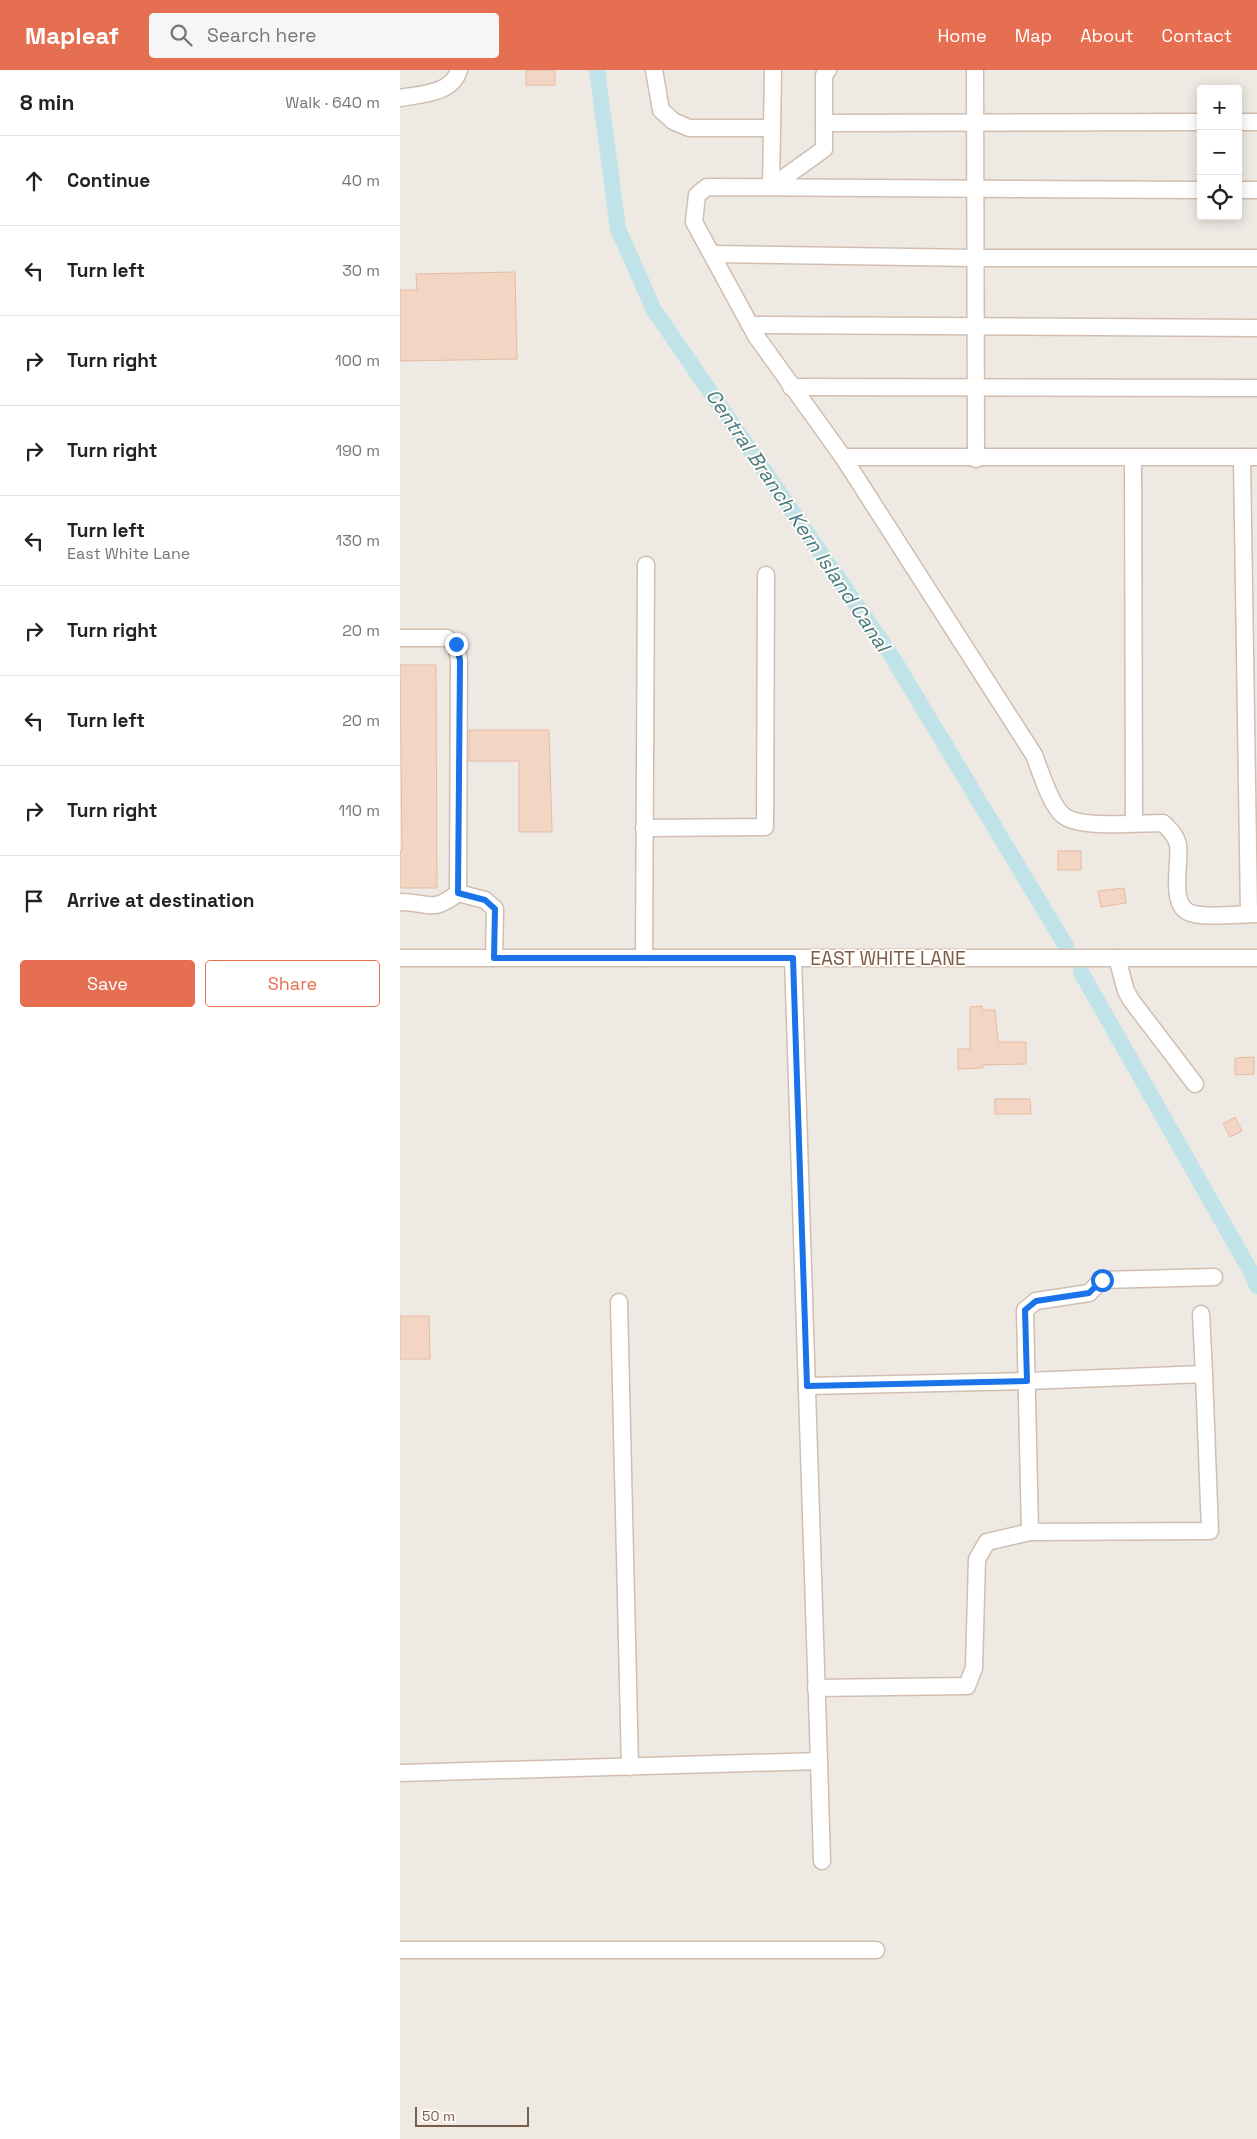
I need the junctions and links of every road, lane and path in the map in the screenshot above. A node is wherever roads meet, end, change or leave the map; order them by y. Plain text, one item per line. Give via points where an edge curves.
1 (459, 70) edge
2 (654, 70) edge
3 (773, 70) edge
4 (828, 70) edge
5 (976, 70) edge
6 (400, 98) edge
7 (824, 122) junction
8 (1197, 122) edge
9 (1242, 122) edge
10 (1257, 122) edge
11 (976, 124) junction
12 (772, 128) junction
13 (771, 187) junction
14 (976, 190) junction
15 (1197, 190) edge
16 (1242, 190) edge
17 (1257, 190) edge
18 (712, 254) junction
19 (976, 258) junction
20 (1257, 258) edge
21 (750, 325) junction
22 (976, 328) junction
23 (1257, 328) edge
24 (791, 387) junction
25 (976, 388) junction
26 (1257, 388) edge
27 (843, 457) junction
28 (1133, 458) junction
29 (1249, 458) edge
30 (976, 459) junction
31 (646, 565) dead end
32 (766, 575) dead end
33 (400, 638) edge
34 (1134, 823) junction
35 (644, 828) junction
36 (458, 893) junction
37 (400, 902) edge
38 (1253, 914) edge
39 (400, 958) edge
40 (494, 958) junction
41 (644, 958) junction
42 (793, 958) junction
43 (1116, 958) junction
44 (1257, 958) edge
45 (1195, 1084) dead end
46 (1214, 1277) dead end
47 (619, 1302) dead end
48 (1201, 1314) dead end
49 (1204, 1374) junction
50 (1027, 1381) junction
51 (807, 1386) junction
52 (1030, 1532) junction
53 (816, 1688) junction
54 (819, 1761) junction
55 (630, 1767) junction
56 (400, 1773) edge
57 (822, 1861) dead end
58 (400, 1950) edge
59 (876, 1950) dead end

1 - 6 street via 457,78 440,91
2 - 12 street via 661,110 673,121 690,128
3 - 12 street
4 - 7 street via 824,75
5 - 11 street
7 - 11 street
7 - 13 street via 824,149
8 - 11 street
9 - 10 street
11 - 14 street
12 - 13 street
13 - 14 street
13 - 18 street via 706,187 697,195 694,222
14 - 15 street
14 - 19 street
16 - 17 street
18 - 19 street
18 - 21 street
19 - 20 street
19 - 22 street
21 - 22 street
21 - 24 street
22 - 23 street
22 - 25 street
24 - 25 street
24 - 27 street
25 - 26 street
25 - 30 street
27 - 30 street
27 - 34 street via 1034,755 1063,816 1079,823
28 - 29 street
28 - 30 street
28 - 34 street
29 - 38 street
31 - 35 street
32 - 35 street via 765,827
33 - 36 street via 447,638 456,644 460,660
34 - 38 street via 1163,823 1173,833 1178,844 1178,901 1185,911 1195,915
35 - 41 street
36 - 37 street via 435,906
36 - 40 street via 485,900 495,909
39 - 40 street, EAST WHITE LANE
40 - 41 street, EAST WHITE LANE
41 - 42 street, EAST WHITE LANE
42 - 43 street, EAST WHITE LANE
42 - 51 street
43 - 44 street, EAST WHITE LANE
43 - 45 street via 1131,1000
46 - 50 street via 1102,1280 1089,1293 1036,1301 1025,1310
47 - 55 street
48 - 49 street
49 - 50 street
49 - 52 street via 1210,1531
50 - 51 street
50 - 52 street
51 - 53 street
52 - 53 street via 987,1542 978,1559 974,1668 967,1686
53 - 54 street
54 - 55 street
54 - 57 street
55 - 56 street
58 - 59 street

